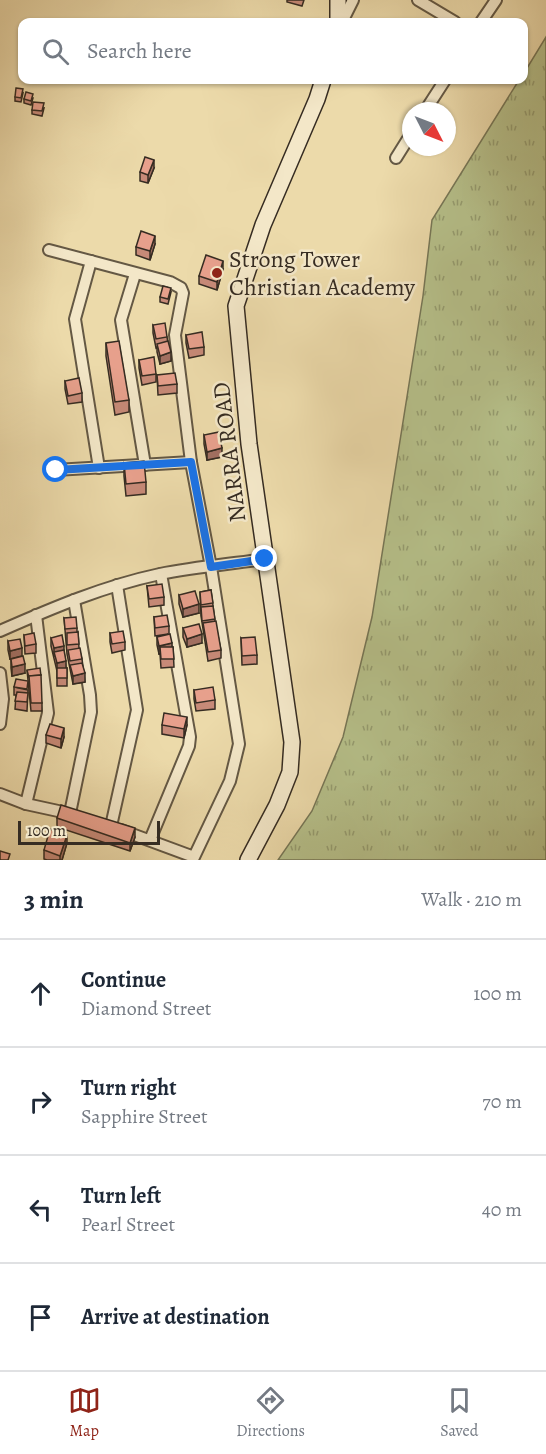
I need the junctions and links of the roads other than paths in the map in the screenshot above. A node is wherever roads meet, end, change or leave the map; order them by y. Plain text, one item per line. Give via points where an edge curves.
1 (338, 0) edge
2 (353, 0) edge
3 (418, 0) edge
4 (496, 0) edge
5 (340, 18) edge
6 (342, 18) edge
7 (448, 18) edge
8 (484, 18) edge
9 (322, 84) edge
10 (442, 84) edge
11 (431, 102) edge
12 (402, 148) edge
13 (396, 158) dead end
14 (49, 250) dead end
15 (91, 261) junction
16 (135, 274) junction
17 (191, 462) junction
18 (145, 465) junction
19 (99, 468) junction
20 (56, 470) dead end
21 (265, 559) junction
22 (211, 567) junction
23 (161, 574) junction
24 (117, 585) junction
25 (74, 600) junction
26 (36, 615) junction
27 (0, 632) edge
28 (0, 673) edge
29 (0, 724) edge
30 (0, 794) edge
31 (26, 804) junction
32 (150, 840) junction
33 (248, 860) edge

1 - 5 street
2 - 6 street
3 - 7 street
4 - 8 street
9 - 21 street, NARRA ROAD via 263,225 236,306
10 - 11 street
12 - 13 street
14 - 15 street
15 - 16 street
15 - 19 street via 75,319
16 - 17 street via 175,284 183,293 175,335
16 - 18 street via 121,320
17 - 18 street
17 - 22 street
18 - 19 street
19 - 20 street
21 - 22 street
21 - 33 street, NARRA ROAD via 292,741 290,772
22 - 23 street
22 - 32 street via 238,744 230,780 194,857
23 - 24 street
23 - 32 street via 190,736
24 - 25 street
24 - 32 street via 137,710 106,824
25 - 26 street
25 - 31 street via 91,712 75,815
26 - 27 street
26 - 31 street via 48,713
28 - 29 street
30 - 31 street

